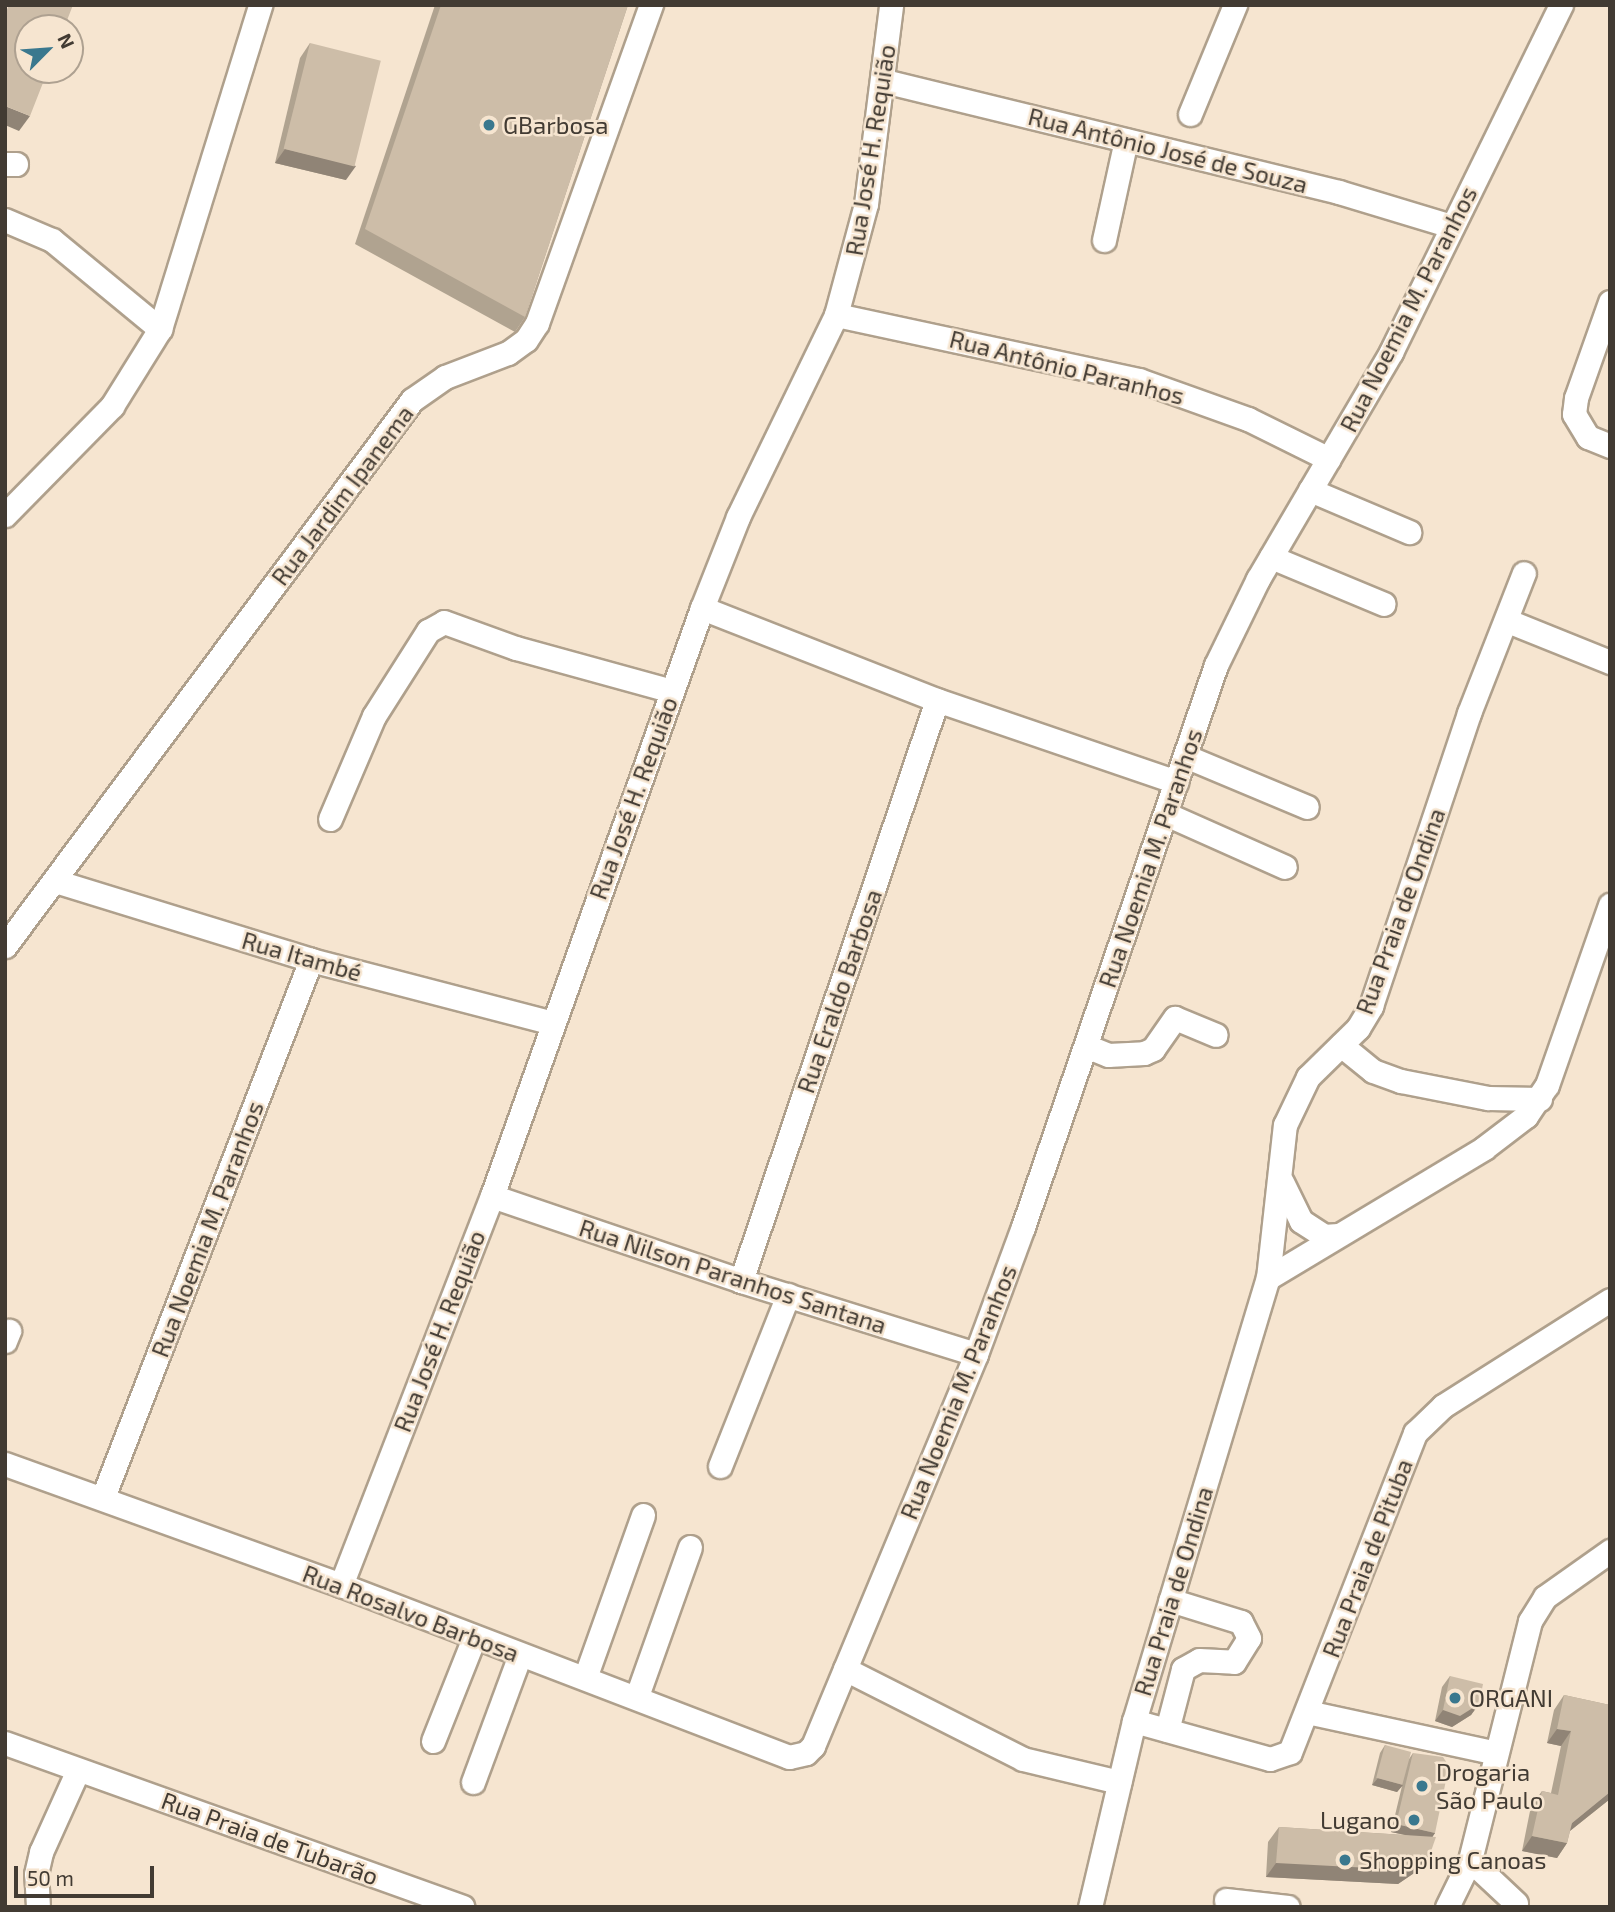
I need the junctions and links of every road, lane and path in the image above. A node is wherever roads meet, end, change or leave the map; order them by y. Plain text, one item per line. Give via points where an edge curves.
1 (260, 5) edge
2 (651, 5) edge
3 (891, 5) edge
4 (1235, 5) edge
5 (1562, 5) edge
6 (884, 81) junction
7 (1190, 114) dead end
8 (1126, 140) junction
9 (5, 220) edge
10 (1451, 226) junction
11 (1104, 240) dead end
12 (1610, 302) edge
13 (836, 315) junction
14 (160, 329) junction
15 (1610, 446) edge
16 (1329, 459) junction
17 (1310, 490) junction
18 (5, 515) edge
19 (1409, 532) dead end
20 (1271, 557) junction
21 (1524, 573) dead end
22 (1384, 604) dead end
23 (702, 608) junction
24 (1508, 621) junction
25 (1610, 662) edge
26 (671, 691) junction
27 (937, 701) junction
28 (1185, 755) junction
29 (1176, 782) junction
30 (1307, 807) dead end
31 (1166, 814) junction
32 (330, 819) dead end
33 (1285, 867) dead end
34 (55, 881) junction
35 (1610, 905) edge
36 (5, 946) edge
37 (311, 960) junction
38 (552, 1023) junction
39 (1216, 1035) dead end
40 (1341, 1045) junction
41 (1086, 1046) junction
42 (1541, 1099) junction
43 (1281, 1179) junction
44 (492, 1196) junction
45 (1338, 1236) junction
46 (1268, 1278) junction
47 (741, 1281) junction
48 (788, 1295) junction
49 (1610, 1300) edge
50 (976, 1354) junction
51 (5, 1464) edge
52 (720, 1466) dead end
53 (103, 1497) junction
54 (643, 1515) dead end
55 (690, 1547) dead end
56 (1610, 1551) edge
57 (341, 1585) junction
58 (1170, 1600) junction
59 (474, 1638) junction
60 (520, 1655) junction
61 (845, 1669) junction
62 (585, 1678) junction
63 (637, 1696) junction
64 (1307, 1712) junction
65 (1134, 1721) junction
66 (1167, 1730) junction
67 (433, 1741) dead end
68 (5, 1743) edge
69 (813, 1746) joint
70 (1496, 1753) junction
71 (78, 1770) junction
72 (473, 1782) dead end
73 (1119, 1782) junction
74 (1470, 1860) junction
75 (1226, 1900) dead end
76 (1516, 1903) dead end
77 (38, 1907) edge
78 (461, 1907) edge
79 (1090, 1907) edge
80 (1288, 1907) edge
81 (1447, 1907) edge

1 - 14 street
2 - 34 street, Rua Jardim Ipanema via 542,310 526,340 508,353 445,377 412,400
3 - 6 street, Rua José H. Requião
4 - 7 street
5 - 10 street, Rua Noemia M. Paranhos
6 - 8 street, Rua Antônio José de Souza
6 - 13 street, Rua José H. Requião via 858,242
8 - 10 street, Rua Antônio José de Souza via 1339,192
8 - 11 street
9 - 14 street via 52,240
10 - 16 street, Rua Noemia M. Paranhos via 1391,352
12 - 15 street via 1574,414 1588,437
13 - 16 street, Rua Antônio Paranhos via 1139,380 1248,419
13 - 23 street, Rua José H. Requião via 738,517
14 - 18 street via 112,406
16 - 17 street, Rua Noemia M. Paranhos
17 - 19 street
17 - 20 street, Rua Noemia M. Paranhos
20 - 22 street
20 - 28 street, Rua Noemia M. Paranhos via 1216,666
21 - 24 street, Rua Praia de Ondina
23 - 26 street, Rua José H. Requião
23 - 27 street
24 - 25 street
24 - 40 street, Rua Praia de Ondina via 1469,713 1371,1006
26 - 32 street via 444,622 428,631 374,716
26 - 38 street, Rua José H. Requião
27 - 29 street
27 - 47 street, Rua Eraldo Barbosa
28 - 29 street, Rua Noemia M. Paranhos
28 - 30 street
29 - 31 street, Rua Noemia M. Paranhos
31 - 33 street
31 - 41 street, Rua Noemia M. Paranhos
34 - 36 street, Rua Jardim Ipanema
34 - 37 street, Rua Itambé
35 - 42 street
37 - 38 street, Rua Itambé
37 - 53 street, Rua Noemia M. Paranhos
38 - 44 street, Rua José H. Requião
39 - 41 street via 1175,1018 1153,1049 1144,1053 1108,1055
40 - 42 street via 1373,1071 1401,1081 1488,1098
40 - 43 street, Rua Praia de Ondina via 1308,1077 1296,1096 1285,1125
41 - 50 street, Rua Noemia M. Paranhos
42 - 45 street via 1527,1116 1484,1148
43 - 45 street via 1290,1207 1301,1221 1324,1236
43 - 46 street, Rua Praia de Ondina
44 - 47 street, Rua Nilson Paranhos Santana
44 - 57 street, Rua José H. Requião
45 - 46 street
46 - 58 street, Rua Praia de Ondina
47 - 48 street, Rua Nilson Paranhos Santana
48 - 50 street, Rua Nilson Paranhos Santana
48 - 52 street
49 - 64 street, Rua Praia de Pituba via 1443,1406 1415,1433
50 - 61 street, Rua Noemia M. Paranhos
51 - 53 street, Rua Rosalvo Barbosa
53 - 57 street, Rua Rosalvo Barbosa
54 - 62 street
55 - 63 street
56 - 70 street via 1545,1597 1530,1621
57 - 59 street, Rua Rosalvo Barbosa
58 - 65 street, Rua Praia de Ondina
58 - 66 street via 1241,1622 1249,1638 1242,1656 1234,1662 1199,1660 1182,1669
59 - 60 street, Rua Rosalvo Barbosa
59 - 67 street
60 - 62 street, Rua Rosalvo Barbosa
60 - 72 street
61 - 69 street, Rua Noemia M. Paranhos
61 - 73 street via 1023,1759
62 - 63 street, Rua Rosalvo Barbosa
63 - 69 street, Rua Rosalvo Barbosa via 789,1757
64 - 66 street, Rua Praia de Pituba via 1290,1752 1270,1759
64 - 70 street
65 - 66 street, Rua Praia de Pituba
65 - 73 street, Rua Praia de Ondina
68 - 71 street, Rua Praia de Tubarão
70 - 74 street
71 - 77 street via 41,1852 36,1874
71 - 78 street, Rua Praia de Tubarão
73 - 79 street, Rua Praia de Ondina
74 - 76 street
74 - 81 street
75 - 80 street

